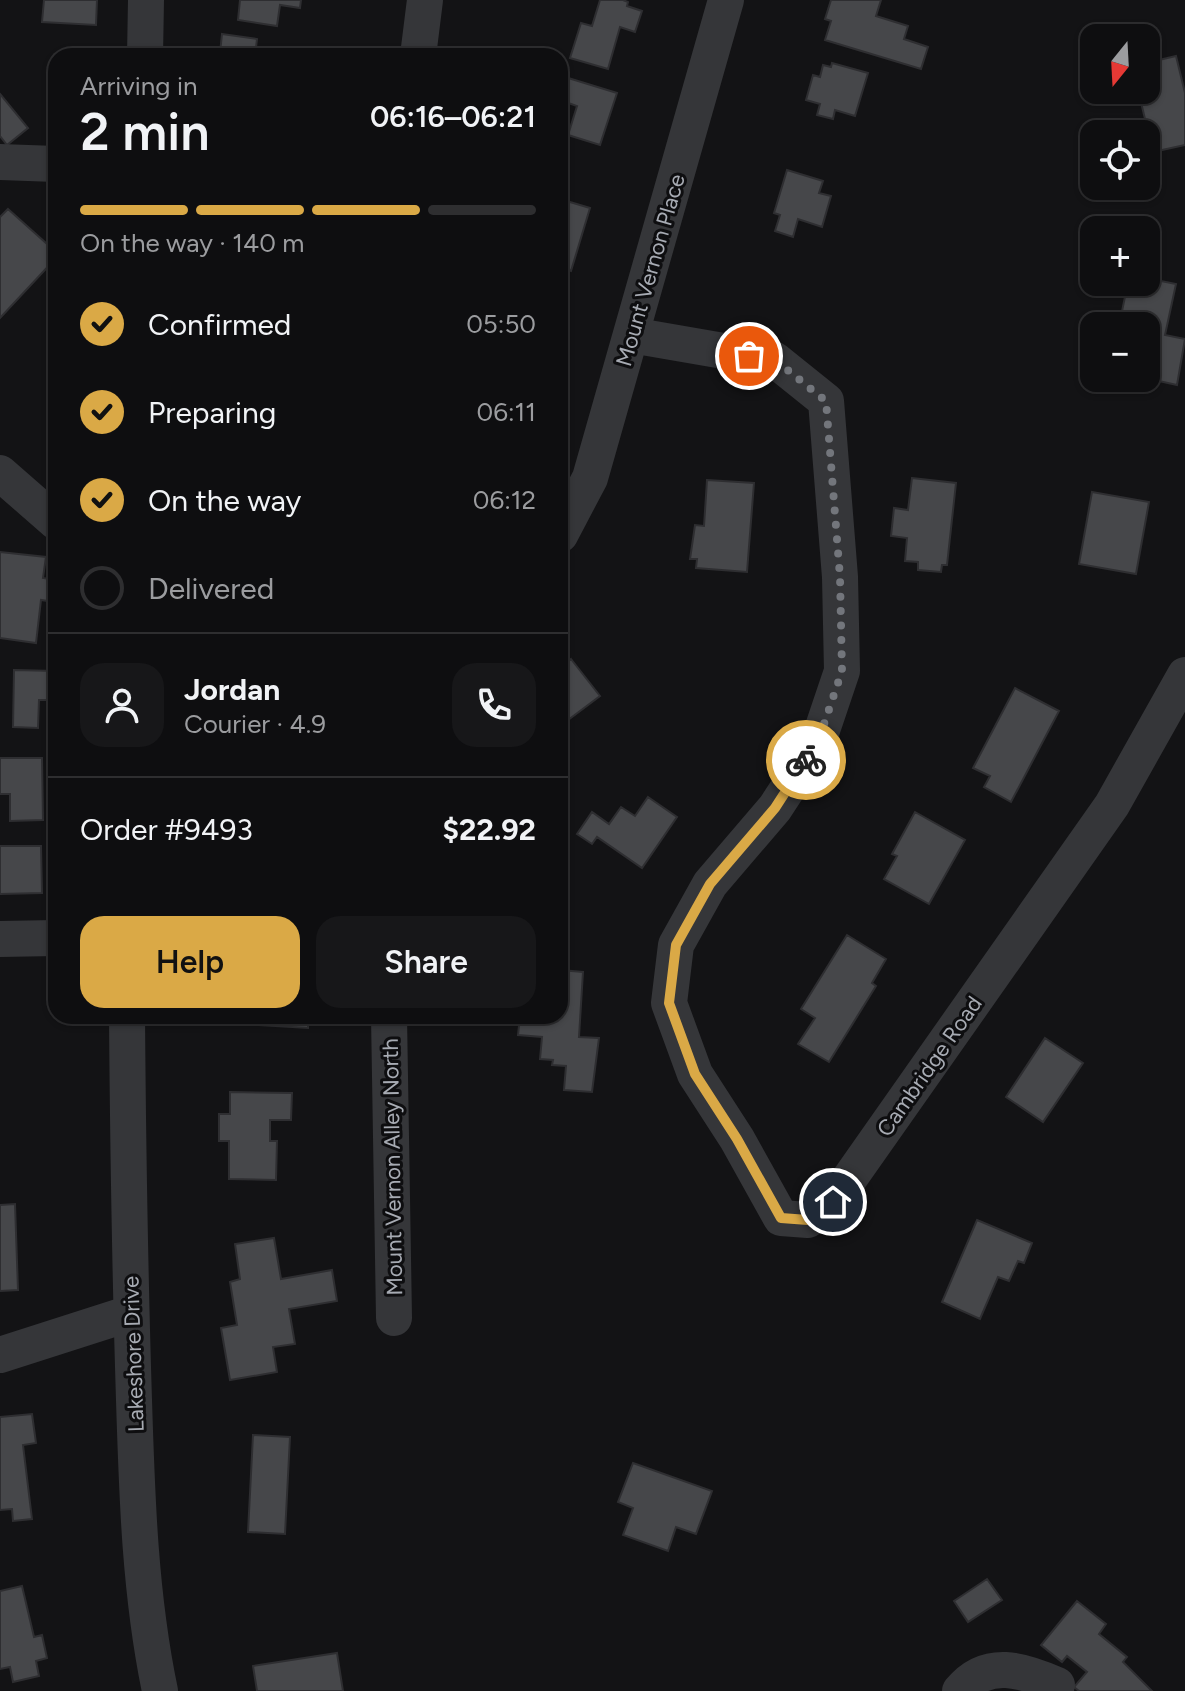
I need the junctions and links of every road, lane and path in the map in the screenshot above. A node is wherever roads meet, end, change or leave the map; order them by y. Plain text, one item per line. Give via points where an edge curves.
1 (146, 0) edge
2 (425, 0) edge
3 (726, 0) edge
4 (145, 48) edge
5 (419, 48) edge
6 (0, 162) edge
7 (48, 164) edge
8 (631, 335) junction
9 (0, 473) edge
10 (48, 515) edge
11 (568, 520) edge
12 (1185, 675) edge
13 (48, 938) edge
14 (0, 939) edge
15 (127, 1024) edge
16 (389, 1024) edge
17 (131, 1313) junction
18 (394, 1318) dead end
19 (0, 1355) edge
20 (1057, 1685) dead end
21 (160, 1691) edge
22 (960, 1691) edge

1 - 4 street
2 - 5 street
3 - 8 street, Mount Vernon Place
6 - 7 street
8 - 11 street, Mount Vernon Place via 590,478
8 - 12 street, Cambridge Road via 775,360 826,401 842,671 818,742 775,808 710,884 676,945 669,1003 695,1074 781,1218 808,1220 833,1202 1112,805
9 - 10 street
13 - 14 street
15 - 17 street, Lakeshore Drive
16 - 18 street, Mount Vernon Alley North
17 - 19 street
17 - 21 street, Lakeshore Drive via 139,1543
20 - 22 street via 1024,1671 995,1668

